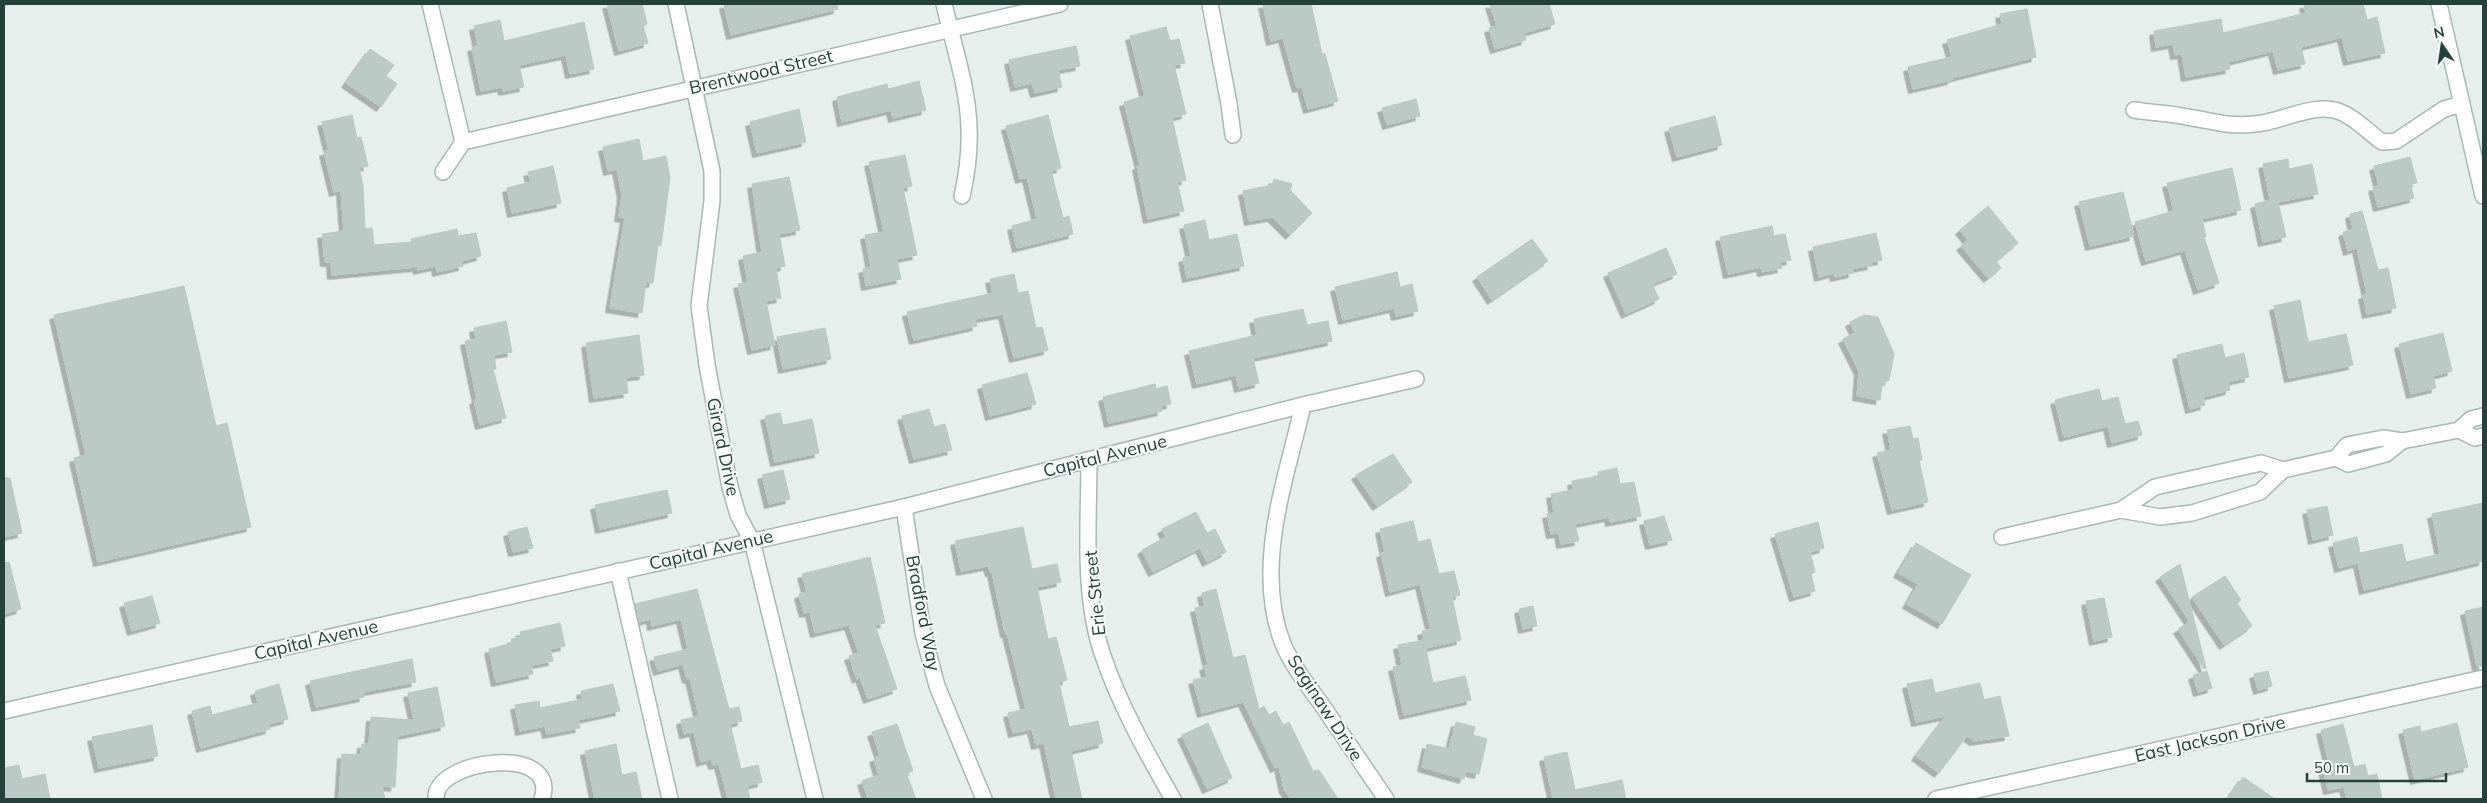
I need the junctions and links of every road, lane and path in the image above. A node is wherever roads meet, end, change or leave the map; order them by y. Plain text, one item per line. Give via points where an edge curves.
1 (430, 4) edge
2 (676, 4) edge
3 (944, 4) edge
4 (1060, 4) edge
5 (1210, 4) edge
6 (2439, 4) edge
7 (950, 28) junction
8 (694, 88) junction
9 (2462, 104) junction
10 (2134, 110) dead end
11 (1233, 135) dead end
12 (463, 142) junction
13 (443, 172) dead end
14 (962, 196) dead end
15 (2483, 196) edge
16 (1416, 379) dead end
17 (1303, 404) junction
18 (2483, 416) edge
19 (2459, 430) junction
20 (2483, 436) edge
21 (1089, 460) junction
22 (2283, 470) junction
23 (904, 507) junction
24 (2121, 510) junction
25 (2002, 537) dead end
26 (752, 541) junction
27 (618, 571) junction
28 (2483, 678) edge
29 (4, 711) edge
30 (436, 799) edge
31 (542, 799) edge
32 (670, 799) edge
33 (815, 799) edge
34 (984, 799) edge
35 (1172, 799) edge
36 (1386, 799) edge
37 (1936, 799) edge

1 - 12 street
2 - 8 street, Girard Drive
3 - 7 street
4 - 7 street, Brentwood Street
5 - 11 street
6 - 9 street
7 - 8 street, Brentwood Street
7 - 14 street via 970,128 968,171
8 - 12 street, Brentwood Street
8 - 26 street, Girard Drive via 712,171 712,201 699,306 730,486 738,515
9 - 10 street via 2444,109 2396,141 2382,142 2352,118 2337,111 2308,111 2257,124 2223,126
9 - 15 street
12 - 13 street
16 - 17 street, Capital Avenue
17 - 21 street, Capital Avenue
17 - 36 street, Saginaw Drive via 1276,520 1272,593 1276,617 1284,644 1301,676
18 - 19 street via 2471,419
19 - 20 street via 2475,438
19 - 22 street via 2402,441 2386,454 2348,464 2336,458
21 - 23 street, Capital Avenue
21 - 35 street, Erie Street via 1090,578 1102,652 1122,703
22 - 24 street via 2262,463 2155,487
22 - 24 street via 2260,492 2192,513 2160,517
23 - 26 street, Capital Avenue
23 - 34 street, Bradford Way via 923,633 937,686
24 - 25 street
26 - 27 street, Capital Avenue
26 - 33 street, Girard Drive
27 - 29 street, Capital Avenue
27 - 32 street
28 - 37 street, East Jackson Drive
30 - 31 street via 444,780 477,766 504,761 534,770 542,780

